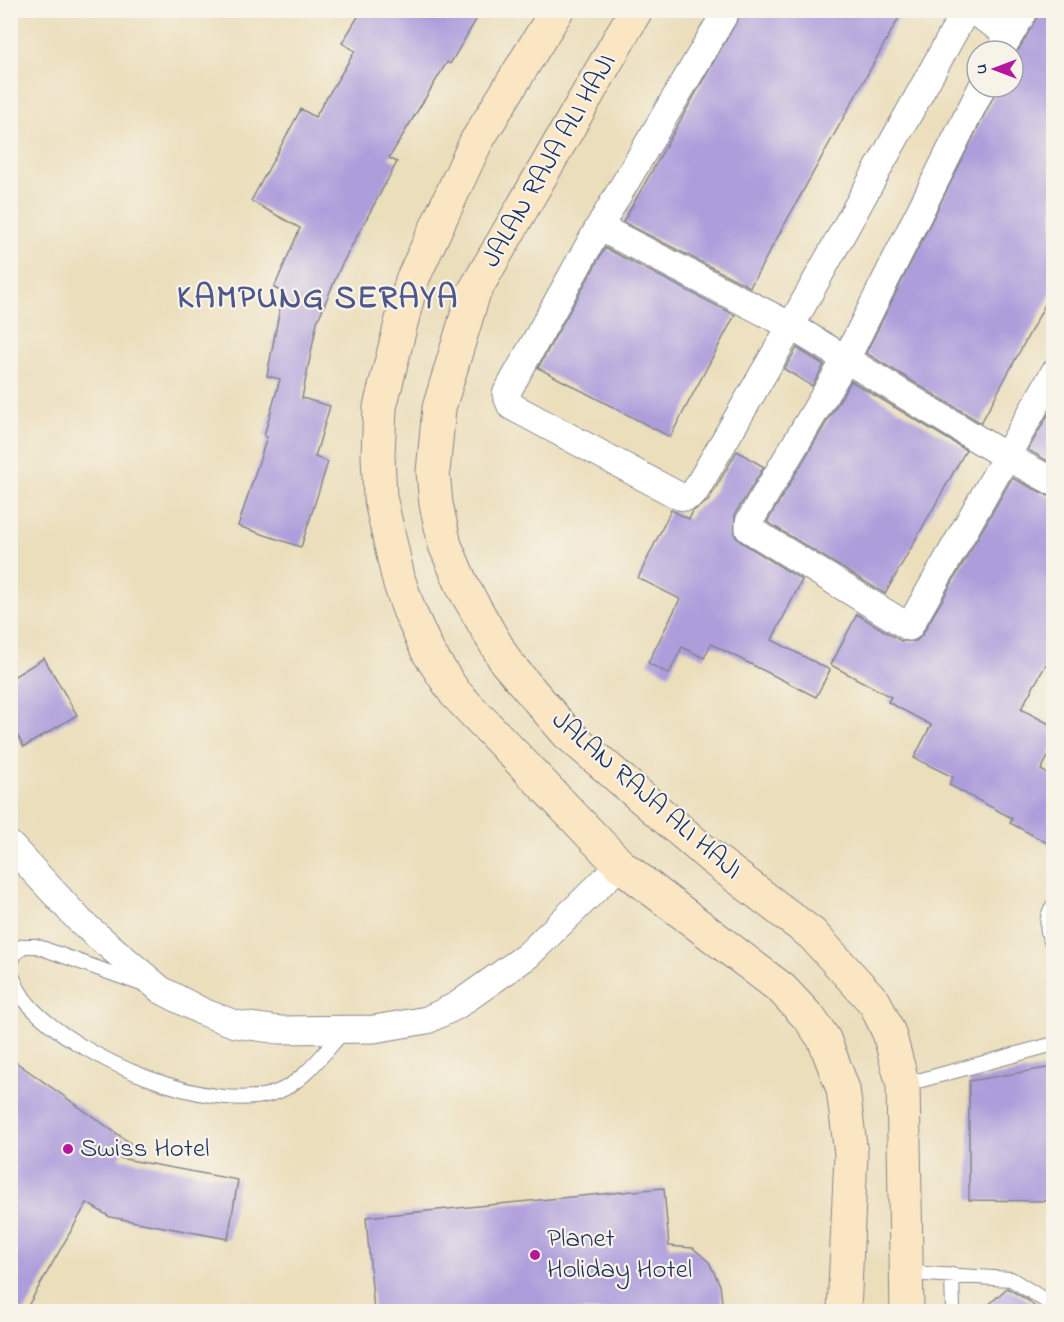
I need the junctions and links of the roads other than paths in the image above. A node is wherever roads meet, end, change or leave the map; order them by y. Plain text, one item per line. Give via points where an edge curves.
1 (557, 10) edge
2 (636, 10) edge
3 (727, 10) edge
4 (966, 10) edge
5 (971, 10) edge
6 (1024, 10) edge
7 (1002, 39) edge
8 (1007, 39) edge
9 (976, 99) edge
10 (599, 226) junction
11 (791, 326) junction
12 (846, 359) junction
13 (1053, 373) edge
14 (1007, 457) junction
15 (1053, 482) edge
16 (10, 845) edge
17 (620, 864) junction
18 (1053, 904) edge
19 (1053, 946) edge
20 (10, 970) edge
21 (160, 990) junction
22 (345, 1030) junction
23 (1053, 1044) edge
24 (903, 1085) junction
25 (907, 1273) junction
26 (952, 1275) junction
27 (1053, 1305) edge
28 (843, 1311) edge
29 (908, 1311) edge
30 (953, 1311) edge

1 - 17 main road, JALAN RAJA ALI HAJI via 476,142 412,280 380,407 380,497 399,581 428,652 455,693
2 - 24 main road, JALAN RAJA ALI HAJI via 474,292 435,432 433,472 445,545 463,587 506,662 567,733 712,858 812,933 864,988 890,1033
3 - 10 street
4 - 11 street
5 - 7 street
6 - 8 street
9 - 12 street
10 - 11 street
10 - 11 street via 507,388 507,401 680,496 694,493
11 - 12 street
12 - 14 street
12 - 14 street via 749,522 749,529 756,535 909,627
13 - 14 street
14 - 15 street
16 - 21 street via 81,922
17 - 22 street via 527,956 456,1006 403,1026
17 - 28 main road, JALAN RAJA ALI HAJI via 782,989 824,1039 843,1089 851,1154
18 - 19 lane via 1048,913 1047,933
20 - 21 lane via 14,955 23,946 36,946
20 - 22 lane via 18,991 31,1008 78,1044 145,1078 218,1096 245,1098 277,1092 302,1076
21 - 22 street via 235,1024 279,1030
23 - 24 lane
24 - 25 main road, JALAN RAJA ALI HAJI
25 - 26 lane
25 - 29 main road, JALAN RAJA ALI HAJI
26 - 27 lane via 1011,1279
26 - 30 lane

